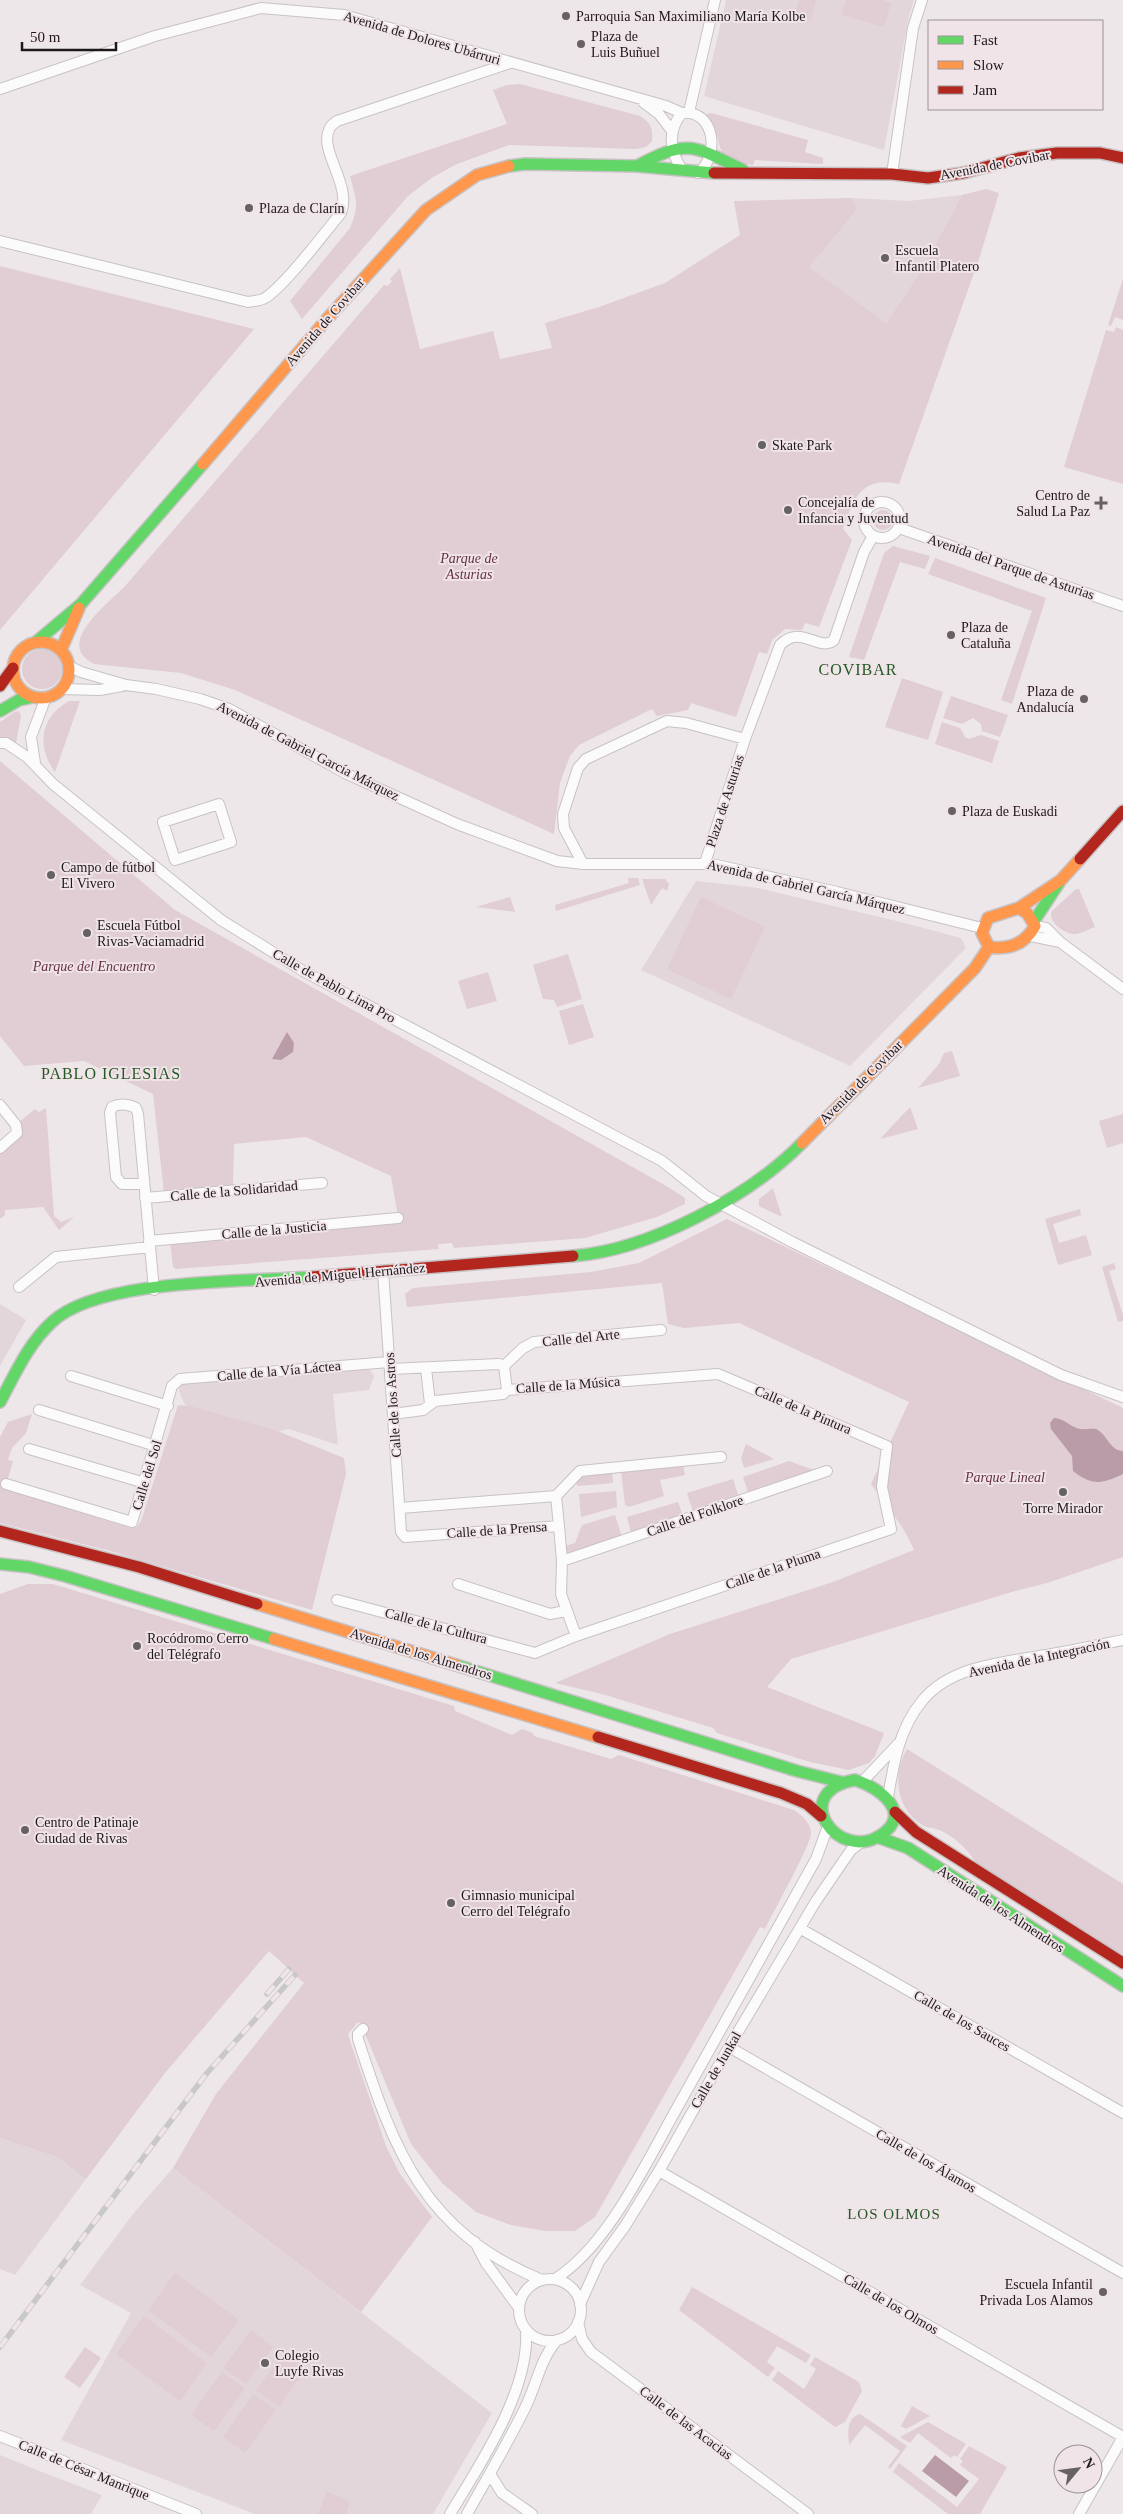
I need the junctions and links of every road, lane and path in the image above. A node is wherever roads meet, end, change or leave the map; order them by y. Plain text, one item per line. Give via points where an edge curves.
1 (715, 0) edge
2 (922, 0) edge
3 (510, 63) junction
4 (0, 89) edge
5 (640, 100) junction
6 (686, 113) junction
7 (672, 131) junction
8 (673, 151) junction
9 (711, 153) junction
10 (1123, 158) edge
11 (636, 166) junction
12 (682, 170) junction
13 (698, 172) junction
14 (748, 172) junction
15 (892, 174) junction
16 (0, 240) edge
17 (899, 528) junction
18 (873, 536) junction
19 (81, 604) junction
20 (1123, 606) edge
21 (36, 642) junction
22 (61, 650) junction
23 (69, 666) junction
24 (13, 668) junction
25 (126, 685) junction
26 (0, 686) edge
27 (62, 689) junction
28 (33, 696) junction
29 (46, 697) junction
30 (0, 711) edge
31 (745, 739) junction
32 (0, 742) edge
33 (35, 764) junction
34 (219, 804) joint
35 (1123, 811) edge
36 (705, 863) junction
37 (583, 864) junction
38 (1061, 880) junction
39 (1019, 908) junction
40 (982, 928) junction
41 (1033, 928) junction
42 (989, 947) junction
43 (1123, 989) edge
44 (0, 1105) edge
45 (0, 1148) edge
46 (322, 1183) dead end
47 (144, 1184) junction
48 (145, 1198) junction
49 (720, 1204) junction
50 (398, 1218) dead end
51 (150, 1244) junction
52 (383, 1271) junction
53 (19, 1287) dead end
54 (154, 1290) junction
55 (661, 1330) dead end
56 (389, 1366) junction
57 (504, 1366) junction
58 (426, 1368) junction
59 (718, 1374) joint
60 (71, 1376) dead end
61 (172, 1386) joint
62 (507, 1390) junction
63 (1123, 1397) edge
64 (0, 1402) edge
65 (430, 1404) junction
66 (168, 1406) junction
67 (39, 1410) dead end
68 (393, 1414) junction
69 (156, 1446) junction
70 (888, 1446) joint
71 (29, 1449) dead end
72 (721, 1457) dead end
73 (827, 1471) dead end
74 (145, 1483) junction
75 (6, 1484) dead end
76 (556, 1496) junction
77 (400, 1508) junction
78 (559, 1526) junction
79 (0, 1531) edge
80 (405, 1537) joint
81 (562, 1561) junction
82 (0, 1564) edge
83 (458, 1584) dead end
84 (338, 1600) dead end
85 (566, 1611) junction
86 (576, 1636) junction
87 (1123, 1640) edge
88 (898, 1743) junction
89 (841, 1782) junction
90 (863, 1782) junction
91 (888, 1797) junction
92 (894, 1812) junction
93 (821, 1816) junction
94 (828, 1829) junction
95 (877, 1837) junction
96 (860, 1843) junction
97 (800, 1929) junction
98 (1123, 1963) edge
99 (1123, 1986) edge
100 (363, 2029) dead end
101 (729, 2047) junction
102 (1123, 2113) edge
103 (659, 2171) junction
104 (475, 2242) junction
105 (1123, 2274) edge
106 (555, 2279) junction
107 (542, 2280) junction
108 (580, 2304) junction
109 (519, 2308) junction
110 (578, 2322) junction
111 (526, 2330) junction
112 (557, 2340) junction
113 (0, 2436) edge
114 (1123, 2437) edge
115 (490, 2474) junction
116 (192, 2513) edge
117 (450, 2514) edge
118 (467, 2514) edge
119 (532, 2514) edge
120 (808, 2514) edge
121 (1079, 2514) edge

1 - 6 street
2 - 15 street via 912,28
3 - 4 street, Avenida de Dolores Ubárruri via 344,15 262,8 155,36
3 - 5 street, Avenida de Dolores Ubárruri
3 - 16 street via 337,121 329,129 327,140 344,194 341,213 279,286 263,299 248,302
5 - 6 street, Avenida de Dolores Ubárruri
5 - 7 street, Avenida de Dolores Ubárruri via 659,114
6 - 7 street via 674,122
6 - 9 street via 699,117 706,125 712,143
7 - 8 street
8 - 9 street, Avenida de Covibar via 690,147
8 - 11 street, Avenida de Covibar
8 - 12 street
9 - 13 street via 706,167
9 - 14 street, Avenida de Covibar
10 - 15 street, Avenida de Covibar via 1100,153 1057,153 928,178
11 - 12 street, Avenida de Covibar
11 - 19 street, Avenida de Covibar via 525,164 501,167 477,175 426,210 327,319
12 - 13 street, Avenida de Covibar
13 - 14 street, Avenida de Covibar
14 - 15 street, Avenida de Covibar
17 - 18 street via 885,538
17 - 18 street via 900,516 893,506 876,503 864,515 865,527
17 - 20 street, Avenida del Parque de Asturias
18 - 31 street via 864,552 834,640 825,644 799,636 788,637 780,645
19 - 21 street, Avenida de Covibar
19 - 22 street, Avenida de Covibar
21 - 22 street via 45,642
21 - 24 street via 20,651
22 - 23 street
23 - 25 street, Avenida de Gabriel García Márquez
23 - 27 street
24 - 26 street
24 - 28 street via 18,686
25 - 27 street, Avenida de Gabriel García Márquez via 100,690
25 - 37 street, Avenida de Gabriel García Márquez via 182,695 229,709 347,774 449,820 557,860
27 - 29 street
28 - 29 street
28 - 30 street
29 - 33 street via 31,737
31 - 36 street, Plaza de Asturias
31 - 37 street via 667,721 586,759 578,768 563,814 564,828
32 - 33 street via 18,750
33 - 49 street, Calle de Pablo Lima Pro via 53,784 221,920 303,971 662,1161
34 - 34 street via 231,842 176,860 164,822
35 - 38 street
36 - 37 street, Avenida de Gabriel García Márquez
36 - 40 street, Avenida de Gabriel García Márquez
38 - 39 street
38 - 41 street
39 - 40 street via 993,915
39 - 41 street
40 - 42 street via 983,938
41 - 42 street via 1022,943 1000,949
41 - 43 street via 1060,942
42 - 49 street, Avenida de Covibar via 974,968 789,1156 748,1189
44 - 45 street via 16,1125 17,1133
46 - 48 street, Calle de la Solidaridad
47 - 47 street via 136,1108 117,1104 110,1113 116,1177 122,1184
47 - 48 street
48 - 51 street
49 - 52 street, Avenida de Miguel Hernández via 657,1236 589,1255
49 - 63 street, Calle de Pablo Lima Pro via 1061,1375
50 - 51 street, Calle de la Justicia
51 - 53 street, Calle de la Justicia via 56,1257
51 - 54 street
52 - 54 street, Avenida de Miguel Hernández
52 - 56 street, Calle de los Astros
54 - 64 street, Avenida de Miguel Hernández via 102,1297 62,1313 38,1338
55 - 57 street, Calle del Arte via 534,1342
56 - 58 street
56 - 61 street, Calle de la Vía Láctea via 180,1379
56 - 68 street, Calle de los Astros
57 - 58 street
57 - 62 street
58 - 65 street
59 - 62 street, Calle de la Música
59 - 70 street, Calle de la Pintura
60 - 66 street
61 - 66 street, Calle del Sol
62 - 65 street, Calle de la Música via 503,1394
65 - 68 street, Calle de la Música via 423,1410
66 - 69 street, Calle del Sol
67 - 69 street
68 - 77 street, Calle de los Astros
69 - 74 street, Calle del Sol
70 - 86 street, Calle de la Pluma via 882,1486 891,1529
71 - 74 street
72 - 76 street via 580,1471
73 - 81 street, Calle del Folklore
74 - 75 street, Calle del Sol via 134,1520 129,1522
76 - 77 street, Calle de la Prensa
76 - 78 street, Calle de la Prensa
77 - 80 street, Calle de los Astros via 401,1532
78 - 80 street, Calle de la Prensa
78 - 81 street
79 - 89 street, Avenida de los Almendros via 138,1567
81 - 85 street via 561,1594
82 - 93 street, Avenida de los Almendros via 29,1566 65,1576 753,1784 792,1797 813,1807
83 - 85 street via 550,1614
84 - 86 street, Calle de la Cultura via 535,1653
85 - 86 street
87 - 88 street, Avenida de la Integración via 986,1666 950,1678 922,1700
88 - 90 street, Avenida de la Integración
88 - 91 street, Avenida de la Integración
89 - 90 street
89 - 93 street via 833,1785 824,1796
90 - 91 street via 880,1789
91 - 92 street
92 - 95 street via 889,1826
92 - 98 street, Avenida de los Almendros via 916,1832
93 - 94 street
94 - 96 street via 835,1835
94 - 106 street, Calle de Junkal via 816,1859 631,2189 588,2249
95 - 96 street
95 - 99 street, Avenida de los Almendros via 908,1848
96 - 97 street, Calle de Junkal via 836,1871
97 - 101 street, Calle de Junkal
97 - 102 street, Calle de los Sauces
100 - 104 street via 358,2039 380,2108 398,2149 423,2191 445,2218
101 - 103 street, Calle de Junkal
101 - 105 street, Calle de los Álamos
103 - 108 street, Calle de Junkal via 600,2262
103 - 114 street, Calle de los Olmos
104 - 107 street via 517,2270
104 - 109 street
106 - 107 street
106 - 108 street via 568,2285
107 - 109 street via 526,2290
108 - 110 street
109 - 111 street
110 - 112 street via 570,2334
110 - 120 street, Calle de las Acacias via 582,2338 591,2352
111 - 112 street via 537,2338
111 - 117 street via 525,2352 513,2396
112 - 115 street via 544,2358 529,2400
113 - 116 street, Calle de César Manrique
114 - 121 street
115 - 118 street
115 - 119 street via 502,2493

